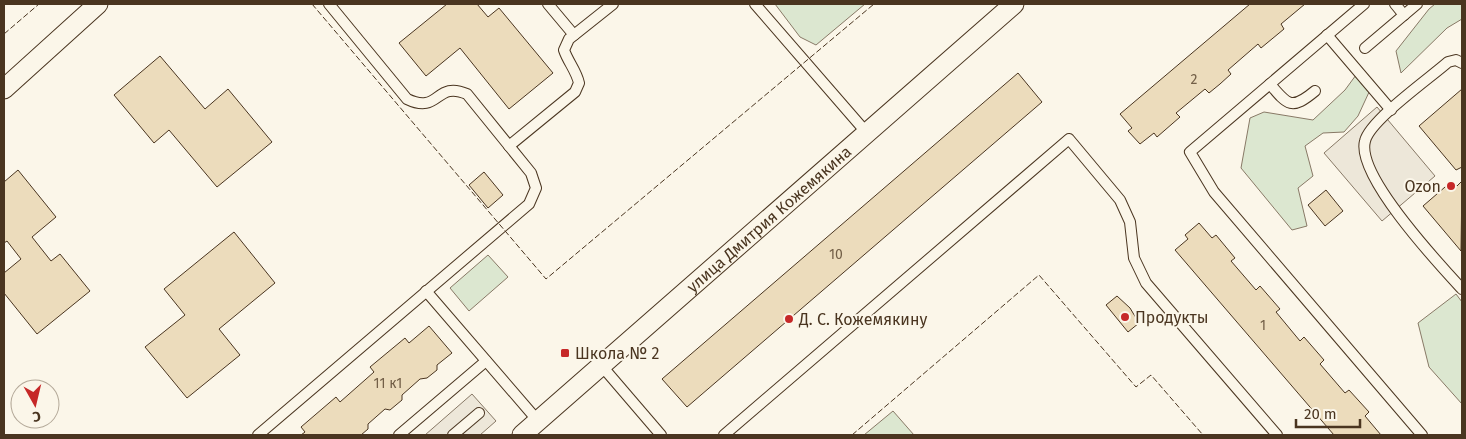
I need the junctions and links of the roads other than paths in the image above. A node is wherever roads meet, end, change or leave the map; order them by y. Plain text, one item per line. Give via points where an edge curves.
1 (98, 4) edge
2 (329, 4) edge
3 (548, 4) edge
4 (613, 4) edge
5 (755, 4) edge
6 (1014, 4) edge
7 (1364, 4) edge
8 (1395, 4) edge
9 (1417, 4) edge
10 (1404, 15) junction
11 (574, 35) junction
12 (1327, 35) junction
13 (1364, 48) dead end
14 (1462, 63) edge
15 (1270, 84) junction
16 (4, 89) edge
17 (1315, 91) dead end
18 (1391, 110) junction
19 (866, 132) junction
20 (509, 146) junction
21 (1462, 289) edge
22 (426, 291) junction
23 (486, 361) junction
24 (601, 365) junction
25 (479, 413) dead end
26 (538, 421) junction
27 (258, 435) edge
28 (399, 435) edge
29 (453, 435) edge
30 (522, 435) edge
31 (661, 435) edge
32 (724, 435) edge
33 (1277, 435) edge
34 (1422, 435) edge

1 - 16 street
2 - 20 lane via 407,100 420,105 456,89 467,94
3 - 11 lane
4 - 11 lane
5 - 19 lane
6 - 19 street, улица Дмитрия Кожемякина
7 - 12 lane
8 - 10 lane
9 - 10 lane
10 - 13 lane
11 - 20 lane via 564,50 579,83 574,92
12 - 15 lane
12 - 18 lane
14 - 18 lane via 1456,60 1448,62
15 - 17 lane via 1284,101 1292,104 1301,102
15 - 34 lane via 1190,152 1214,192
18 - 21 lane via 1374,126 1365,141 1366,161 1396,212
19 - 24 street, улица Дмитрия Кожемякина
20 - 22 lane via 532,173 536,188 529,204
22 - 23 lane
22 - 27 lane
23 - 26 lane
23 - 28 lane
24 - 26 street, улица Дмитрия Кожемякина
24 - 31 lane
25 - 29 lane
26 - 30 street, улица Дмитрия Кожемякина
32 - 33 lane via 1069,139 1120,200 1130,222 1134,258 1146,283

